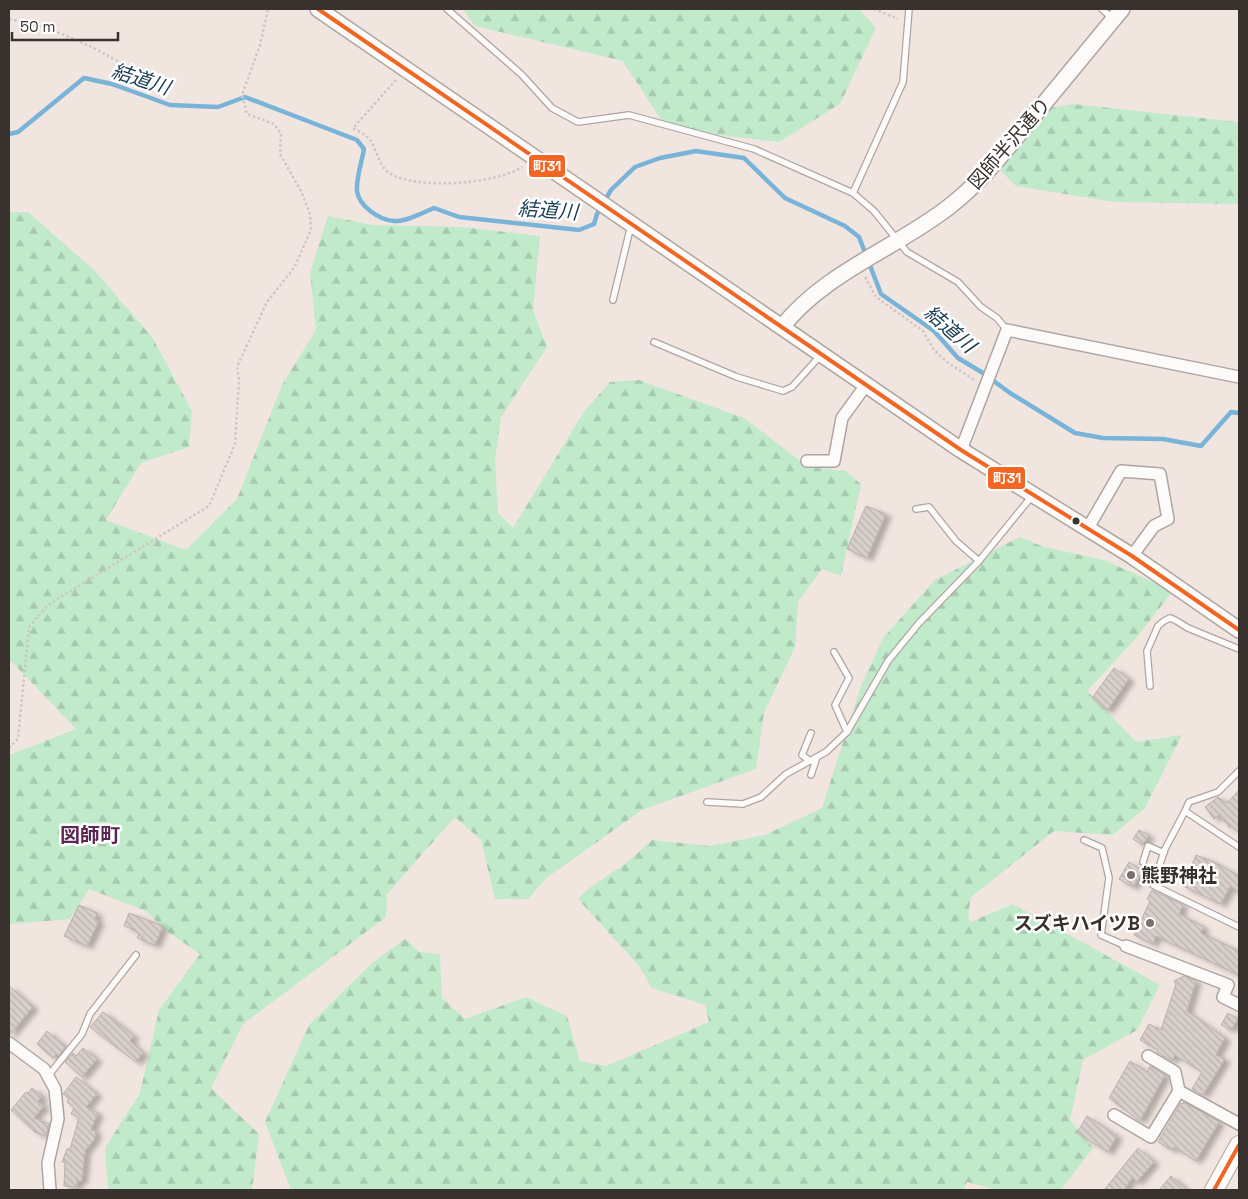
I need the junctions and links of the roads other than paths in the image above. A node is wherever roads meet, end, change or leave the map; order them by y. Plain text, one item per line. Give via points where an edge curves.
1 (318, 9) edge
2 (447, 9) edge
3 (909, 9) edge
4 (1112, 12) edge
5 (853, 194) junction
6 (631, 224) junction
7 (897, 241) junction
8 (613, 300) dead end
9 (782, 327) junction
10 (1007, 330) junction
11 (654, 342) dead end
12 (822, 354) junction
13 (1239, 376) edge
14 (866, 385) junction
15 (961, 450) junction
16 (807, 461) dead end
17 (1033, 494) junction
18 (916, 509) dead end
19 (1088, 528) junction
20 (1132, 556) junction
21 (979, 562) junction
22 (1239, 630) edge
23 (1239, 649) edge
24 (834, 652) dead end
25 (1150, 686) dead end
26 (847, 732) junction
27 (811, 733) dead end
28 (816, 757) junction
29 (810, 761) junction
30 (1239, 771) edge
31 (811, 774) dead end
32 (707, 802) dead end
33 (1185, 810) junction
34 (1084, 840) dead end
35 (1239, 847) edge
36 (1164, 853) junction
37 (1143, 862) dead end
38 (1239, 927) edge
39 (1126, 946) joint
40 (136, 955) dead end
41 (1239, 1006) edge
42 (9, 1043) edge
43 (1148, 1056) dead end
44 (48, 1076) junction
45 (1179, 1092) junction
46 (1114, 1115) dead end
47 (1239, 1124) edge
48 (1239, 1145) edge
49 (50, 1190) edge
50 (1214, 1190) edge

1 - 6 street
2 - 5 lane via 522,75 552,108 578,122 628,115 754,148
3 - 5 lane via 903,82
4 - 7 street, 図師半沢通り via 977,182 952,205
5 - 7 lane via 874,211
6 - 8 lane
6 - 9 street
7 - 9 street, 図師半沢通り via 810,299
7 - 10 lane via 916,259 958,282
9 - 12 street
10 - 13 street
10 - 15 street
11 - 12 lane via 737,376 784,391 792,387
12 - 14 street
14 - 15 street
14 - 16 street via 842,418 834,461
15 - 17 street
17 - 19 street
17 - 21 lane
18 - 21 lane via 929,507 956,541
19 - 20 street
19 - 20 street via 1121,470 1160,474 1168,519 1154,526
20 - 22 street
21 - 26 lane via 919,623 888,661
23 - 25 lane via 1170,618 1158,626 1147,651
24 - 26 lane via 849,678 835,705
26 - 28 lane
27 - 29 lane via 802,755
28 - 29 lane
28 - 31 lane
29 - 32 lane via 786,774 761,797 743,804
30 - 33 lane via 1218,792 1189,802
33 - 35 lane
33 - 36 lane
34 - 39 lane via 1102,848 1108,878 1100,936
36 - 37 lane via 1148,846
36 - 38 lane via 1153,885
39 - 41 street via 1228,985 1223,997
40 - 44 lane via 90,1014 82,1034
42 - 44 street via 44,1069
43 - 45 street via 1175,1072
44 - 49 street via 55,1089 58,1119 48,1163
45 - 46 street via 1151,1137
45 - 47 street
48 - 50 main road

